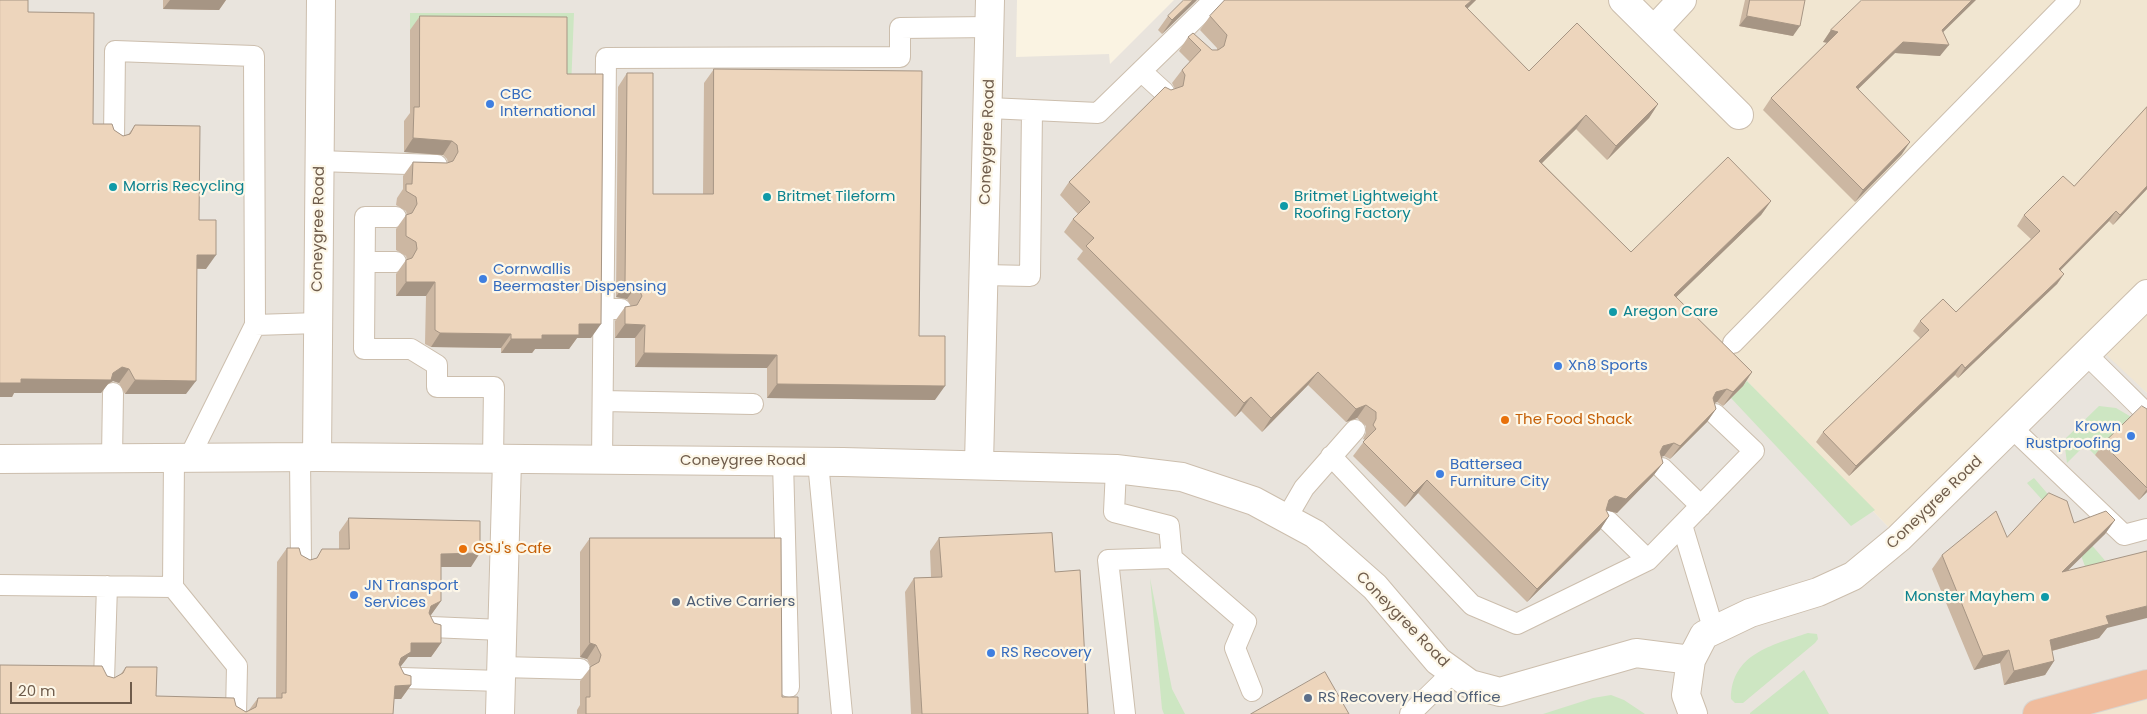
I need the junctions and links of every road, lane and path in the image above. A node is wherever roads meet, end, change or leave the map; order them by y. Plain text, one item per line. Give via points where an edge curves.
1 (321, 0) edge
2 (990, 0) edge
3 (1214, 0) edge
4 (1623, 0) edge
5 (1682, 0) edge
6 (2070, 0) edge
7 (990, 27) junction
8 (1654, 30) junction
9 (1142, 71) junction
10 (1164, 92) edge
11 (988, 108) junction
12 (1032, 110) junction
13 (1738, 115) dead end
14 (114, 138) edge
15 (319, 161) junction
16 (437, 165) edge
17 (396, 216) dead end
18 (365, 262) junction
19 (396, 262) dead end
20 (984, 275) junction
21 (2147, 294) edge
22 (318, 323) junction
23 (255, 325) junction
24 (1733, 343) dead end
25 (2087, 355) junction
26 (113, 393) edge
27 (603, 401) junction
28 (753, 404) dead end
29 (2142, 409) edge
30 (1716, 414) edge
31 (2012, 428) junction
32 (1355, 430) edge
33 (1331, 456) junction
34 (309, 457) junction
35 (112, 458) junction
36 (182, 458) junction
37 (0, 459) edge
38 (500, 460) junction
39 (602, 461) junction
40 (784, 462) junction
41 (818, 462) junction
42 (979, 464) junction
43 (1662, 468) edge
44 (1116, 469) junction
45 (1701, 506) junction
46 (1286, 519) junction
47 (1608, 521) edge
48 (1682, 525) junction
49 (2147, 530) edge
50 (1172, 558) junction
51 (1648, 560) junction
52 (302, 562) edge
53 (0, 585) edge
54 (108, 586) junction
55 (173, 587) junction
56 (431, 627) edge
57 (502, 630) junction
58 (1714, 631) junction
59 (1691, 660) junction
60 (580, 669) dead end
61 (1453, 672) junction
62 (501, 674) junction
63 (401, 678) edge
64 (104, 680) edge
65 (2147, 684) edge
66 (789, 687) dead end
67 (1252, 691) dead end
68 (236, 714) edge
69 (500, 714) edge
70 (842, 714) edge
71 (1125, 714) edge
72 (1410, 714) edge
73 (1693, 714) edge
74 (2038, 714) edge

1 - 15 street, Coneygree Road
2 - 7 street, Coneygree Road
3 - 9 lane via 1189,36
4 - 8 street
5 - 8 street
6 - 24 lane
7 - 11 street, Coneygree Road
7 - 27 lane via 900,28 900,57 606,58 612,309
8 - 13 street
9 - 10 lane
9 - 12 lane via 1098,113
11 - 12 lane
11 - 20 street, Coneygree Road
12 - 20 lane via 1030,276
14 - 23 lane via 115,51 254,56
15 - 16 lane
15 - 22 street, Coneygree Road
17 - 18 lane via 365,216
18 - 19 lane
18 - 38 lane via 364,349 411,349 437,365 438,387 494,387
20 - 42 street, Coneygree Road
21 - 25 street, Coneygree Road
22 - 23 lane
22 - 34 street, Coneygree Road
23 - 36 lane
25 - 29 lane
25 - 31 street, Coneygree Road
26 - 35 lane
27 - 28 lane
27 - 39 lane
30 - 45 lane via 1754,451
31 - 49 lane via 2124,536
31 - 58 street, Coneygree Road via 1899,538 1853,576 1818,592 1750,613
32 - 33 lane
33 - 46 lane via 1304,488
33 - 51 lane via 1472,605 1517,624
34 - 36 street, Coneygree Road
34 - 38 street, Coneygree Road
34 - 52 lane
35 - 36 street, Coneygree Road
35 - 37 street, Coneygree Road
36 - 55 lane
38 - 39 street, Coneygree Road
38 - 57 street
39 - 40 street, Coneygree Road
40 - 41 street, Coneygree Road
40 - 66 lane
41 - 42 street, Coneygree Road
41 - 70 lane
42 - 44 street, Coneygree Road
43 - 45 lane
44 - 46 street, Coneygree Road via 1182,476 1254,501
44 - 50 lane via 1114,512 1169,526
45 - 48 lane
46 - 61 street, Coneygree Road via 1315,534 1375,587 1438,662
47 - 51 lane
48 - 51 lane
48 - 58 lane
50 - 67 lane via 1246,622 1235,648
50 - 71 lane via 1108,560
53 - 54 lane
54 - 55 lane
54 - 64 lane
55 - 68 lane via 237,666
56 - 57 lane
57 - 62 street
58 - 59 street, Coneygree Road via 1704,635
59 - 61 street, Coneygree Road via 1636,654 1500,692 1470,684
59 - 73 street, Coneygree Road via 1686,695
60 - 62 lane
61 - 72 lane
62 - 63 lane
62 - 69 street
65 - 74 highway

